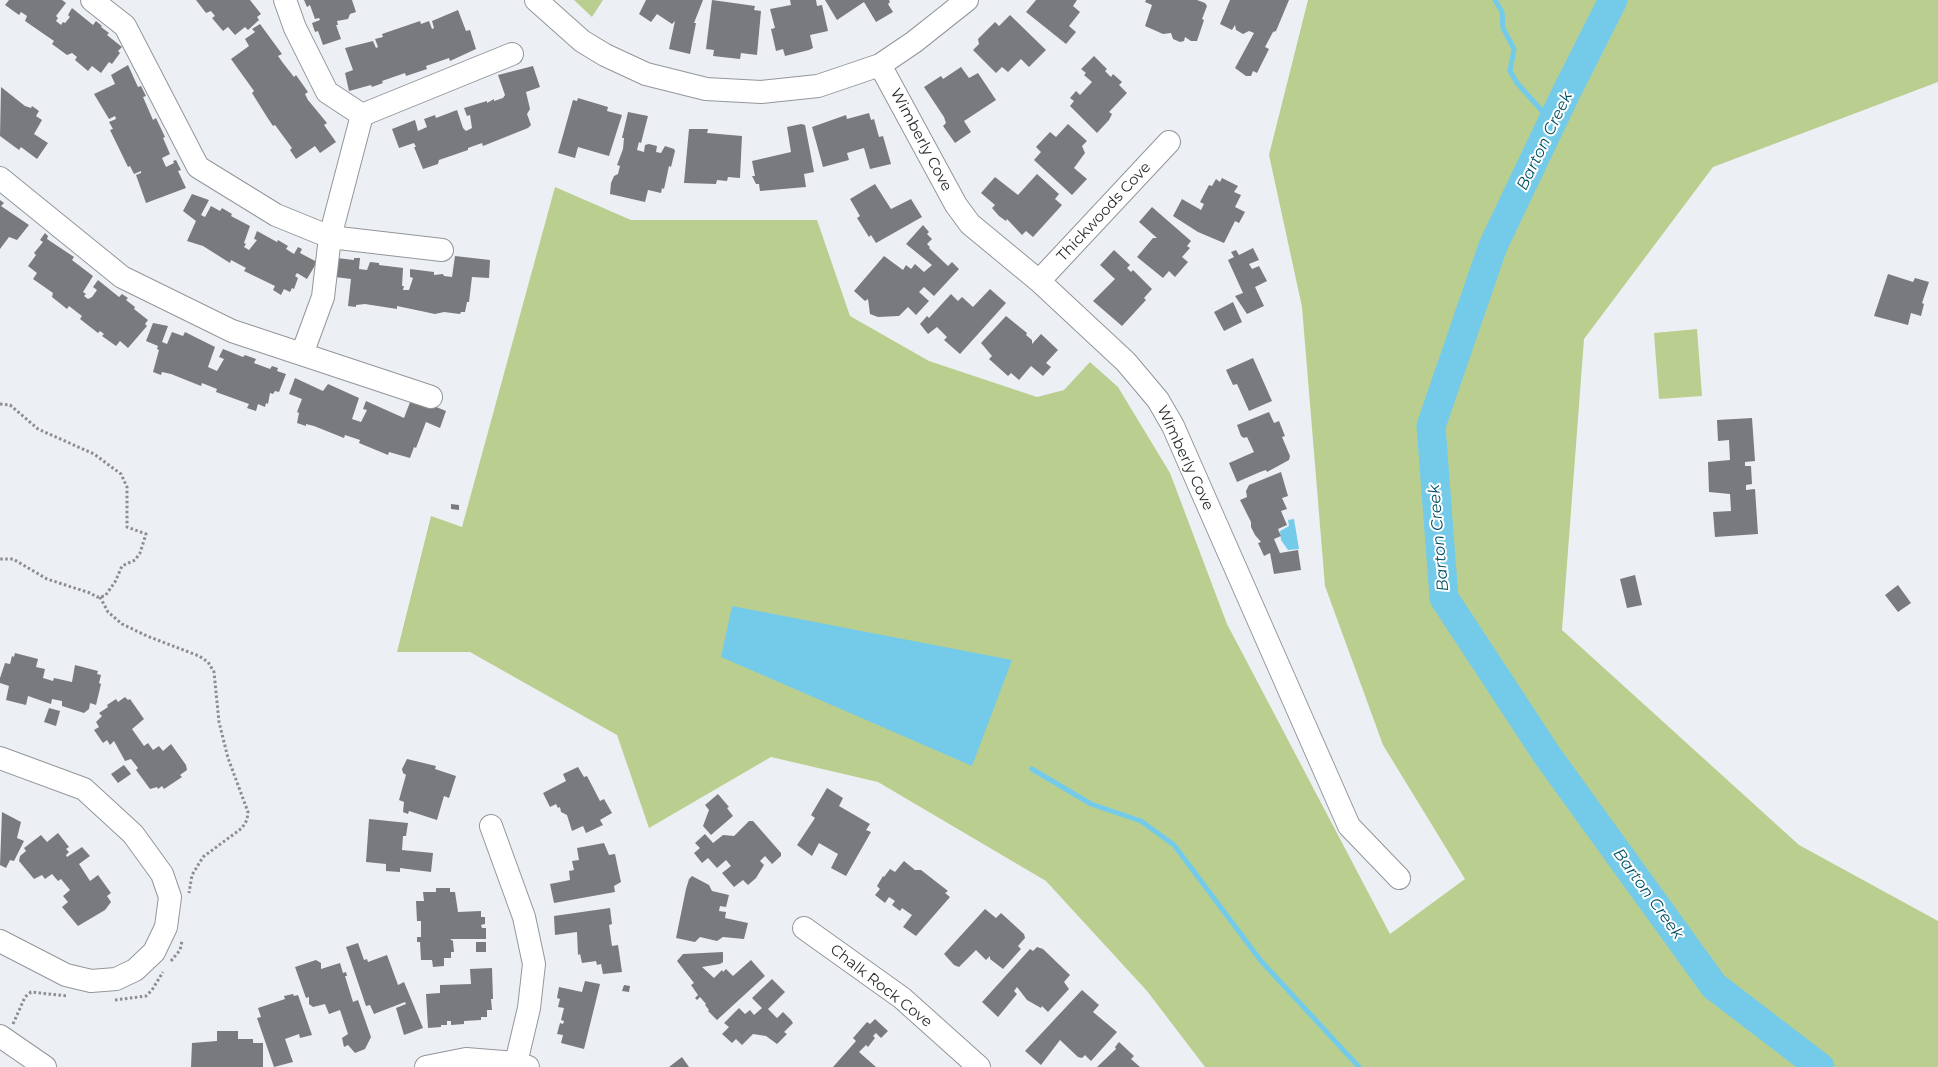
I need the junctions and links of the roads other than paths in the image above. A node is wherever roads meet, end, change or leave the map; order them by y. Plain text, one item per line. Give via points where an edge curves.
1 (92, 0) edge
2 (285, 0) edge
3 (536, 0) edge
4 (967, 0) edge
5 (512, 54) dead end
6 (880, 64) junction
7 (362, 114) junction
8 (1169, 142) dead end
9 (0, 178) edge
10 (330, 237) junction
11 (442, 250) dead end
12 (1039, 282) junction
13 (302, 354) junction
14 (431, 397) dead end
15 (0, 758) edge
16 (491, 826) dead end
17 (1400, 878) dead end
18 (804, 928) dead end
19 (0, 941) edge
20 (6, 1031) edge
21 (522, 1065) edge
22 (45, 1067) edge
23 (426, 1067) edge
24 (979, 1067) edge

1 - 10 street via 125,26 198,167 276,215
2 - 7 street via 295,28 327,92
3 - 6 street via 582,41 605,55 646,74 706,89 761,92 818,86
4 - 6 street
5 - 7 street
6 - 12 street, Wimberly Cove via 956,205 970,224
7 - 10 street
8 - 12 street, Thickwoods Cove
9 - 13 street via 122,278 232,331
10 - 11 street
10 - 13 street via 323,297
12 - 17 street, Wimberly Cove via 1126,362 1158,400 1173,426 1349,826
13 - 14 street
15 - 19 street via 84,788 133,834 162,874 170,897 166,927 154,952 135,970 116,979 91,980 66,975
16 - 21 street via 524,917 534,964
18 - 24 street, Chalk Rock Cove via 902,998
20 - 22 street
21 - 23 street via 466,1059

